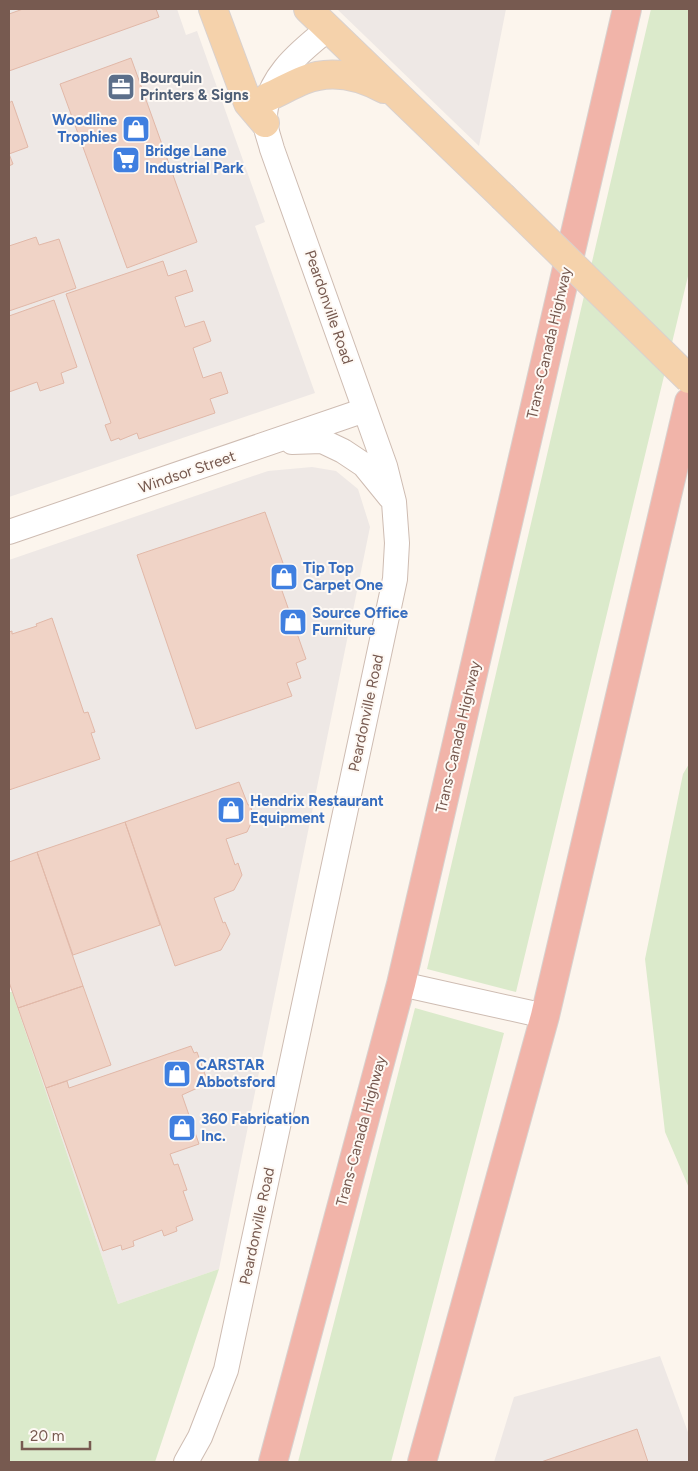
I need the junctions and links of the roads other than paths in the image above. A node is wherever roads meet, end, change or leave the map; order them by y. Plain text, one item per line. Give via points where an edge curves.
1 (213, 9) edge
2 (308, 9) edge
3 (627, 9) edge
4 (328, 29) junction
5 (402, 99) junction
6 (266, 110) junction
7 (689, 378) edge
8 (689, 402) edge
9 (365, 410) junction
10 (276, 442) junction
11 (394, 502) junction
12 (9, 532) edge
13 (400, 984) junction
14 (545, 1016) junction
15 (186, 1462) edge
16 (273, 1462) edge
17 (422, 1462) edge

1 - 6 main road via 248,103
2 - 4 main road
3 - 13 highway, Trans-Canada Highway
4 - 5 main road
4 - 6 street via 279,75
5 - 6 main road via 371,82 348,75 324,75 305,79
5 - 7 main road, bridge
6 - 9 street, Peardonville Road via 272,149
8 - 14 highway
9 - 10 street, Windsor Street
9 - 11 street, Peardonville Road
10 - 11 street via 322,441 343,451 364,465
10 - 12 street, Windsor Street
11 - 15 street, Peardonville Road via 395,579 226,1370 200,1437
13 - 14 street
13 - 16 highway, Trans-Canada Highway
14 - 17 highway

